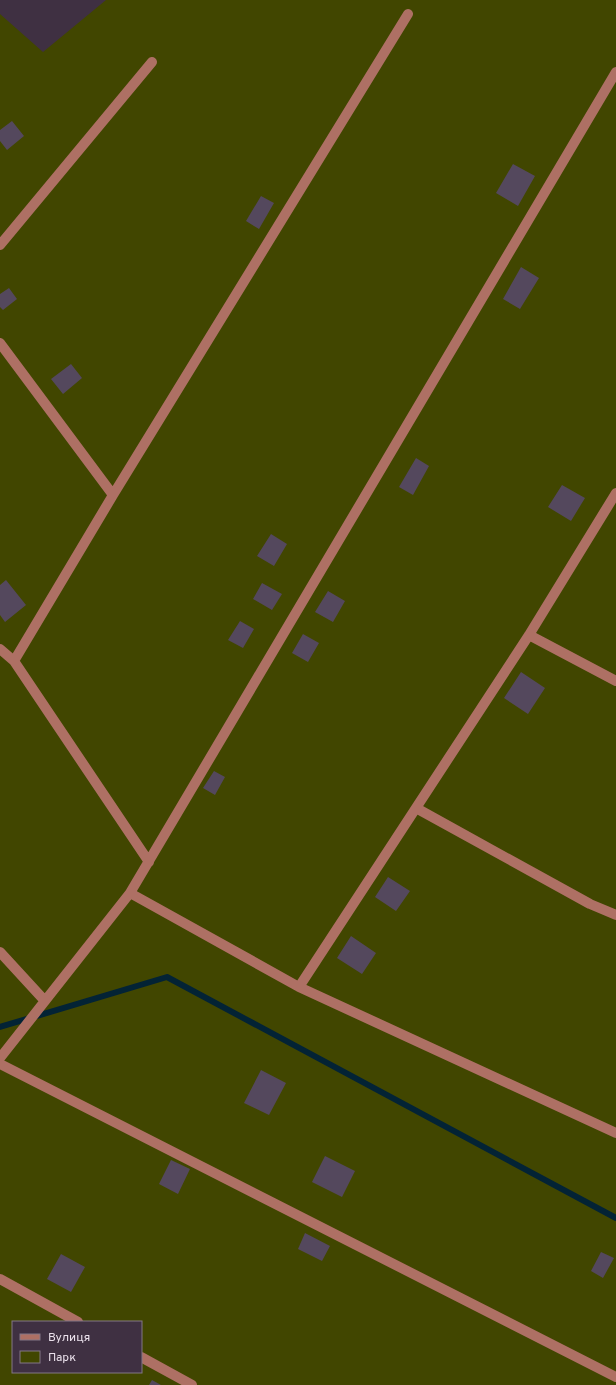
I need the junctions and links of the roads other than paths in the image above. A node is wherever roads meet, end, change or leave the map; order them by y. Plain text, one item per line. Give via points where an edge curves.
1 (408, 14) dead end
2 (152, 62) dead end
3 (616, 72) edge
4 (0, 246) edge
5 (0, 343) edge
6 (616, 493) edge
7 (113, 495) junction
8 (529, 635) junction
9 (0, 649) edge
10 (14, 661) junction
11 (616, 681) edge
12 (416, 808) junction
13 (149, 862) junction
14 (130, 893) junction
15 (616, 915) edge
16 (0, 952) edge
17 (299, 987) junction
18 (45, 1001) junction
19 (0, 1058) edge
20 (0, 1064) edge
21 (616, 1133) edge
22 (0, 1279) edge
23 (76, 1321) edge
24 (142, 1358) edge
25 (616, 1377) edge
26 (192, 1385) edge

1 - 7 lane
2 - 4 lane
3 - 13 lane
5 - 7 lane
6 - 8 lane
7 - 10 lane
8 - 11 lane
8 - 12 lane
9 - 10 lane
10 - 13 lane
12 - 15 lane via 590,904
12 - 17 lane
13 - 14 lane
14 - 17 lane
14 - 18 lane
16 - 18 lane
17 - 21 lane
18 - 19 lane
20 - 25 lane
22 - 23 lane
24 - 26 lane

